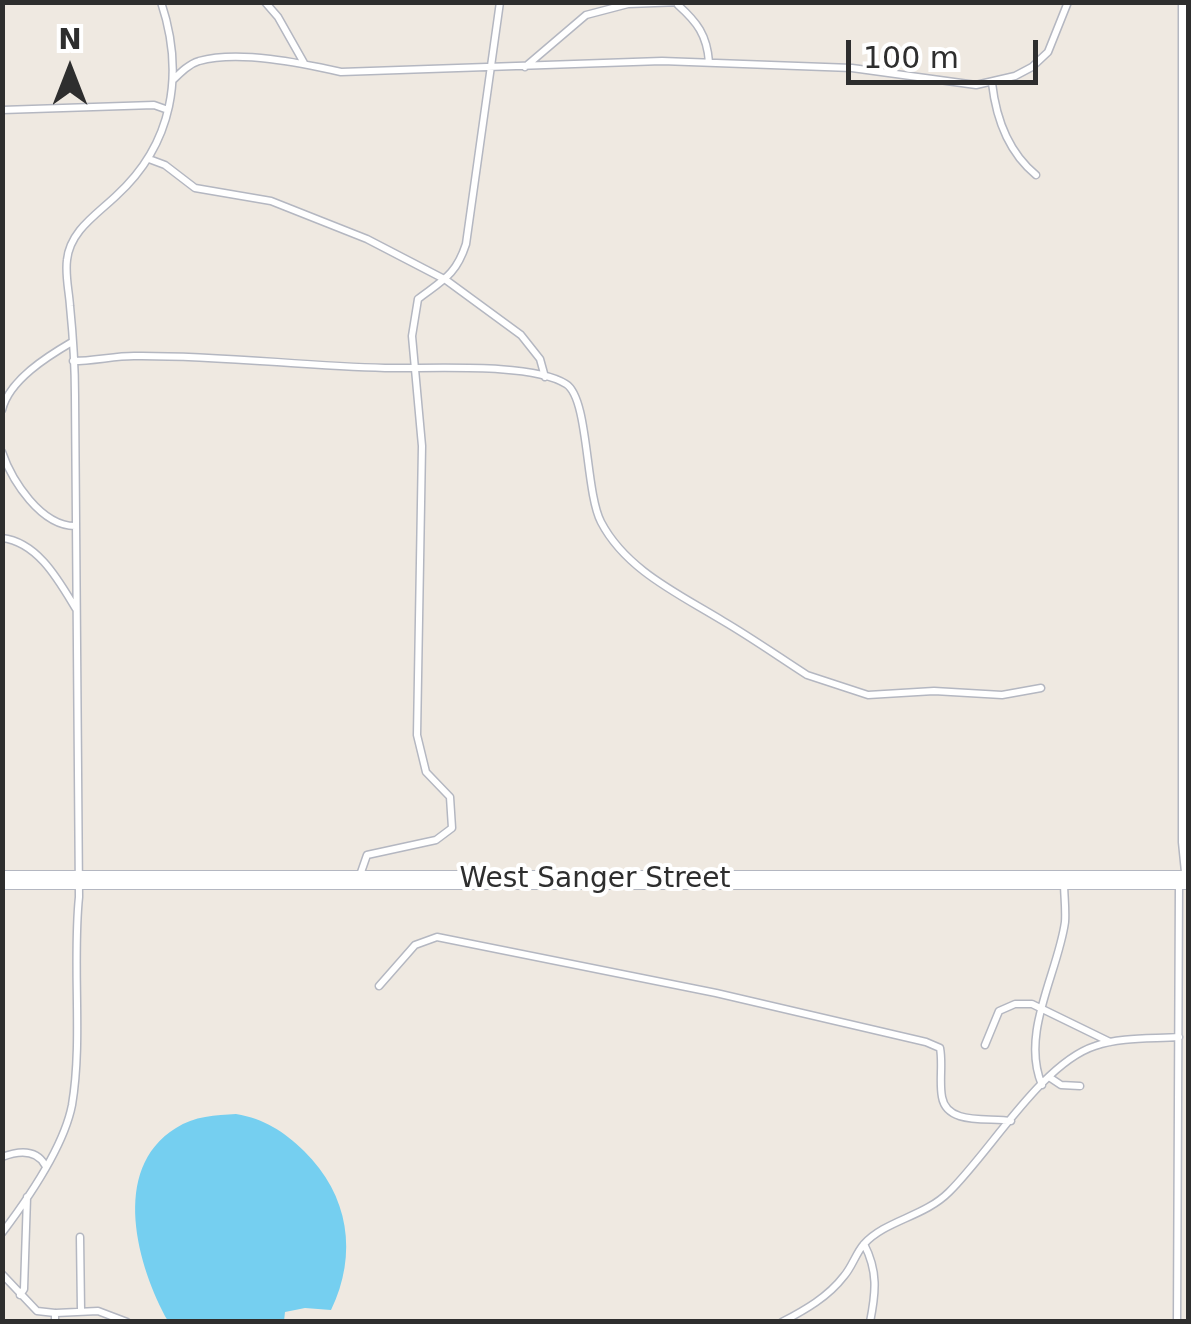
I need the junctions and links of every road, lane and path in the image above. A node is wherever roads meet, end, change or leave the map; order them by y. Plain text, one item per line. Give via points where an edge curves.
1 (161, 2) edge
2 (264, 2) edge
3 (500, 2) edge
4 (1068, 2) edge
5 (1185, 2) edge
6 (679, 4) edge
7 (710, 62) junction
8 (305, 64) junction
9 (524, 67) junction
10 (492, 68) junction
11 (172, 80) junction
12 (992, 83) junction
13 (2, 110) edge
14 (168, 110) junction
15 (149, 159) junction
16 (1036, 175) dead end
17 (446, 280) junction
18 (72, 342) junction
19 (74, 362) junction
20 (414, 369) junction
21 (545, 376) junction
22 (2, 410) edge
23 (2, 452) edge
24 (75, 526) junction
25 (2, 538) edge
26 (77, 610) junction
27 (1041, 688) dead end
28 (1187, 769) edge
29 (1185, 878) edge
30 (359, 879) junction
31 (2, 880) edge
32 (78, 880) junction
33 (1064, 881) junction
34 (1188, 970) edge
35 (1179, 972) junction
36 (379, 986) dead end
37 (1042, 1009) junction
38 (1179, 1037) junction
39 (1111, 1043) junction
40 (985, 1045) dead end
41 (1049, 1077) junction
42 (1042, 1085) junction
43 (1080, 1086) dead end
44 (1011, 1121) junction
45 (2, 1156) edge
46 (45, 1166) junction
47 (27, 1196) junction
48 (2, 1234) edge
49 (80, 1237) dead end
50 (864, 1244) junction
51 (2, 1274) edge
52 (20, 1295) junction
53 (81, 1310) junction
54 (1177, 1311) junction
55 (1188, 1312) edge
56 (55, 1317) edge
57 (127, 1322) edge
58 (782, 1322) edge
59 (870, 1322) edge
60 (1177, 1322) edge

1 - 11 lane
2 - 8 lane
3 - 10 lane
4 - 12 lane via 1048,52 1032,67
5 - 28 street
6 - 7 lane via 698,23
6 - 9 lane via 628,4 586,15
7 - 9 lane
7 - 12 lane
8 - 10 lane via 341,72
8 - 11 lane via 225,58 198,62
9 - 10 lane
10 - 17 lane via 466,244
11 - 14 lane
12 - 16 lane via 996,120
13 - 14 lane
14 - 15 lane
15 - 17 lane via 195,188 271,201
15 - 18 lane via 69,249
17 - 20 lane via 418,299
17 - 21 lane via 522,336
18 - 19 lane
18 - 22 lane via 24,378
19 - 20 lane via 176,356
19 - 24 lane
20 - 21 lane
20 - 30 lane via 422,446 418,736 426,772 450,797 452,828 436,840 367,855
21 - 27 lane via 576,393 600,520 648,575 833,686 868,695 1002,696
23 - 24 lane via 23,492 51,519
24 - 26 lane
25 - 26 lane via 36,554
26 - 32 lane
28 - 29 street
29 - 33 main road, West Sanger Street
29 - 35 lane
30 - 32 main road, West Sanger Street
30 - 33 main road, West Sanger Street
31 - 32 main road, West Sanger Street
32 - 46 lane via 71,1108
33 - 37 lane via 1065,922
34 - 35 lane
35 - 38 lane
36 - 44 lane via 415,944 437,937 716,993 940,1048 942,1100 949,1113
37 - 39 lane
37 - 40 lane via 1014,1004 998,1011
37 - 42 lane via 1036,1071
38 - 39 lane
38 - 54 lane
39 - 41 lane via 1080,1052
41 - 42 lane
41 - 43 lane
42 - 44 lane
44 - 50 lane via 948,1193
45 - 46 lane via 32,1153
46 - 47 lane
47 - 48 lane
47 - 52 lane
49 - 53 lane
50 - 58 lane via 823,1298
50 - 59 lane via 876,1282
51 - 52 lane
52 - 56 lane
53 - 56 lane
53 - 57 lane
54 - 55 lane
54 - 60 lane

